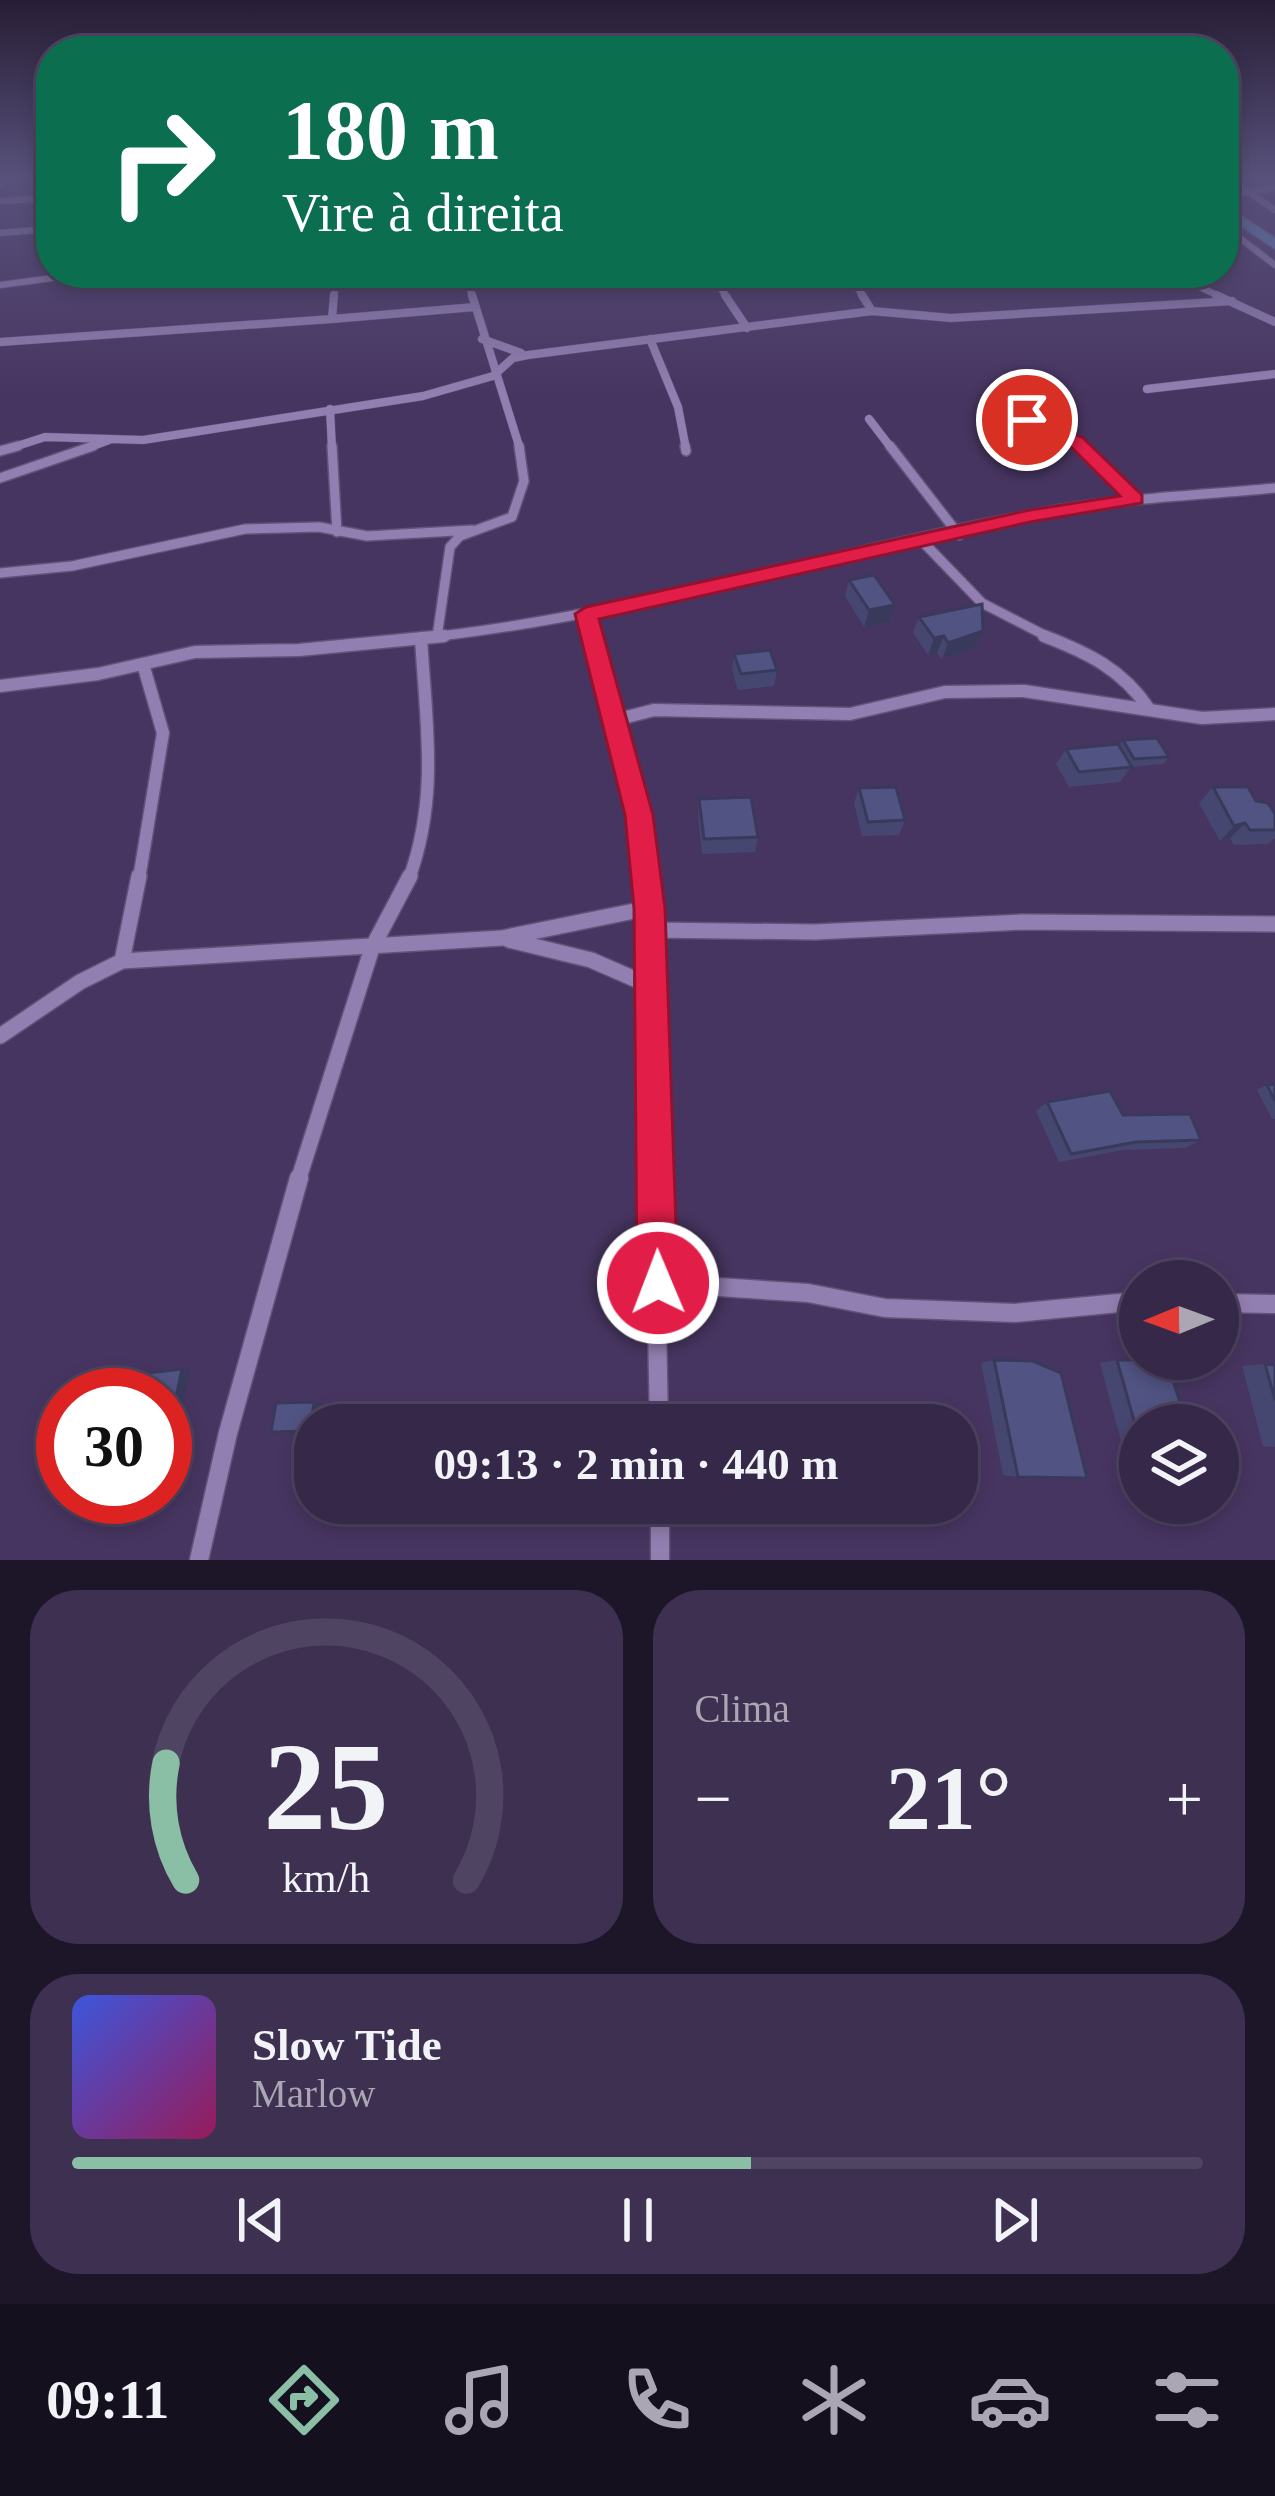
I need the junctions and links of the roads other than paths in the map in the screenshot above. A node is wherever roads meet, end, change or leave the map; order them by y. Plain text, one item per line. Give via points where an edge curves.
1 (36, 281) edge
2 (0, 285) edge
3 (335, 288) edge
4 (471, 288) edge
5 (721, 288) edge
6 (858, 288) edge
7 (1204, 288) edge
8 (1232, 301) junction
9 (475, 307) junction
10 (872, 310) junction
11 (332, 319) junction
12 (1275, 322) edge
13 (747, 328) junction
14 (482, 339) junction
15 (650, 339) junction
16 (0, 342) edge
17 (528, 355) junction
18 (1275, 374) edge
19 (493, 376) junction
20 (1148, 389) dead end
21 (330, 409) junction
22 (868, 419) dead end
23 (993, 420) dead end
24 (110, 440) junction
25 (0, 451) edge
26 (686, 451) dead end
27 (0, 478) edge
28 (1275, 488) edge
29 (1135, 499) junction
30 (472, 530) junction
31 (337, 532) junction
32 (958, 536) junction
33 (923, 543) junction
34 (0, 573) edge
35 (586, 614) junction
36 (429, 638) junction
37 (143, 664) junction
38 (0, 686) edge
39 (1149, 709) junction
40 (1275, 714) edge
41 (615, 720) junction
42 (650, 908) junction
43 (1275, 924) edge
44 (650, 930) junction
45 (502, 938) junction
46 (372, 948) junction
47 (122, 961) junction
48 (653, 987) junction
49 (0, 1036) edge
50 (658, 1283) junction
51 (1119, 1303) edge
52 (1239, 1303) edge
53 (1275, 1304) edge
54 (659, 1404) edge
55 (660, 1524) edge
56 (199, 1560) edge
57 (660, 1560) edge

1 - 2 street
3 - 11 street
4 - 9 street
5 - 13 street
6 - 10 street
7 - 8 street
8 - 10 street via 951,318
8 - 12 street
9 - 11 street
9 - 14 street
10 - 13 street
11 - 16 street
13 - 15 street
14 - 17 street
14 - 19 street
15 - 17 street
15 - 26 street
17 - 19 street
18 - 20 street
19 - 21 street
19 - 30 street via 517,434 524,493 512,517
21 - 24 street
21 - 31 street
22 - 32 street
23 - 29 street via 1060,431
24 - 25 street via 63,435
24 - 27 street
28 - 29 street
29 - 32 street
30 - 31 street
30 - 36 street via 450,547
31 - 34 street via 245,529
32 - 33 street
33 - 35 street
33 - 39 street via 999,615 1121,670
35 - 36 street
35 - 41 street
36 - 37 street via 195,652
36 - 46 street via 425,834
37 - 38 street
37 - 47 street via 163,733
39 - 40 street via 1202,718
39 - 41 street via 1024,691 945,692 850,714 674,710
41 - 42 street via 639,815
42 - 44 street
42 - 45 street
43 - 44 street
44 - 48 street
45 - 46 street
45 - 48 street via 591,960
46 - 47 street
46 - 56 street via 322,1093
47 - 49 street
48 - 50 street
50 - 51 street via 972,1312
50 - 54 street
52 - 53 street
55 - 57 street

